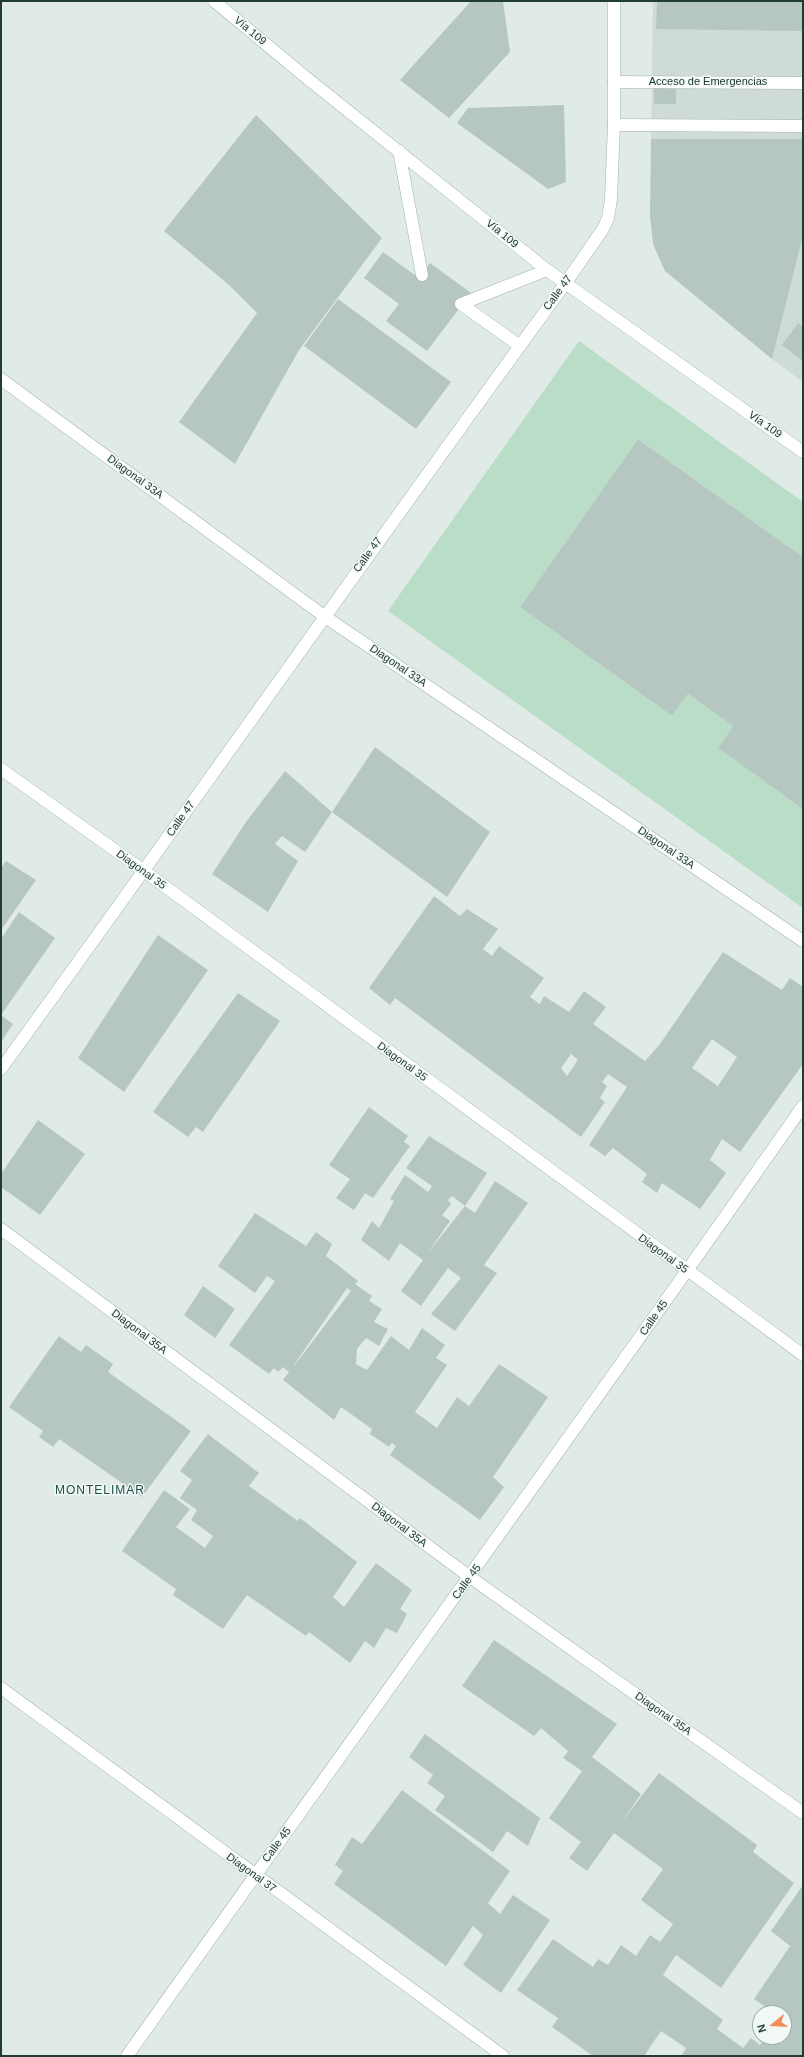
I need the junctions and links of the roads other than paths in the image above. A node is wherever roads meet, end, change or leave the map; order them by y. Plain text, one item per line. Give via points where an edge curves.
1 (614, 1) edge
2 (218, 2) edge
3 (614, 82) junction
4 (803, 83) edge
5 (614, 125) junction
6 (803, 126) edge
7 (398, 151) junction
8 (547, 270) junction
9 (422, 275) dead end
10 (565, 284) junction
11 (520, 346) junction
12 (1, 379) edge
13 (803, 452) edge
14 (324, 616) junction
15 (1, 769) edge
16 (144, 872) junction
17 (803, 941) edge
18 (1, 1068) edge
19 (803, 1106) edge
20 (1, 1229) edge
21 (688, 1271) junction
22 (803, 1355) edge
23 (470, 1577) junction
24 (1, 1688) edge
25 (803, 1813) edge
26 (255, 1875) junction
27 (127, 2056) edge
28 (503, 2056) edge

1 - 3 street, Calle 47
2 - 7 street, Vía 109
3 - 4 street, Acceso de Emergencias
3 - 5 street, Calle 47
5 - 6 street
5 - 10 street, Calle 47 via 612,199 608,218
7 - 8 street, Vía 109
7 - 9 street
8 - 10 street, Vía 109
8 - 11 street via 461,304
10 - 11 street, Calle 47
10 - 13 street, Vía 109
11 - 14 street, Calle 47
12 - 14 street, Diagonal 33A
14 - 16 street, Calle 47
14 - 17 street, Diagonal 33A
15 - 16 street, Diagonal 35
16 - 18 street, Calle 47
16 - 21 street, Diagonal 35
19 - 21 street, Calle 45
20 - 23 street, Diagonal 35A
21 - 22 street, Diagonal 35
21 - 23 street, Calle 45
23 - 25 street, Diagonal 35A
23 - 26 street, Calle 45
24 - 26 street, Diagonal 37
26 - 27 street, Calle 45
26 - 28 street, Diagonal 37

